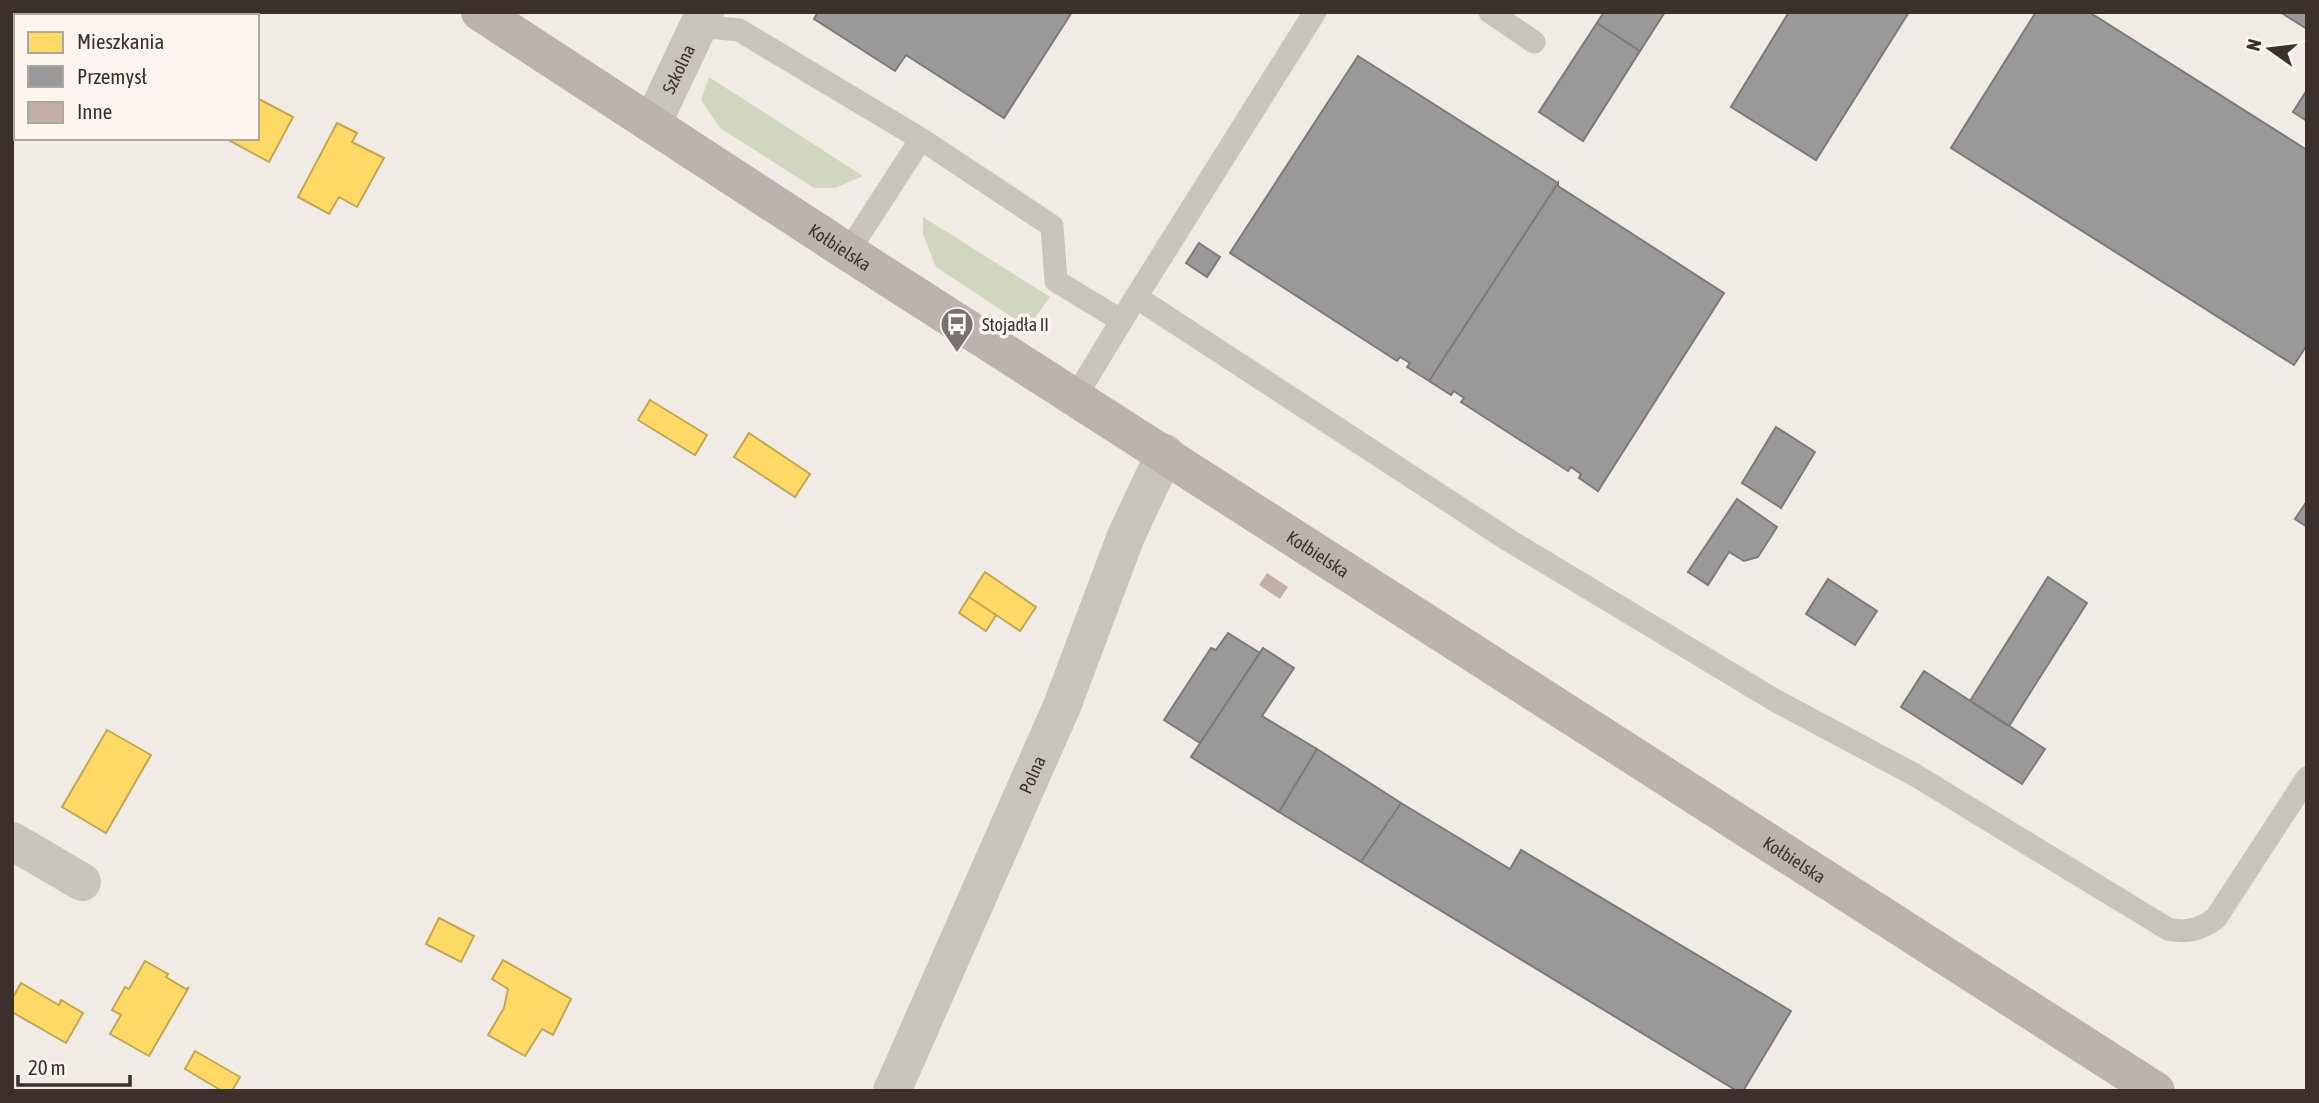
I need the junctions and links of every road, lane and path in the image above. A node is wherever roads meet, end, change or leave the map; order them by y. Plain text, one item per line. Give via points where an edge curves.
1 (480, 12) edge
2 (1315, 12) edge
3 (1490, 12) edge
4 (701, 19) edge
5 (1534, 42) dead end
6 (652, 124) junction
7 (921, 139) junction
8 (848, 252) junction
9 (1136, 297) junction
10 (1122, 321) junction
11 (1076, 396) junction
12 (1165, 453) junction
13 (2307, 778) edge
14 (12, 841) edge
15 (82, 882) dead end
16 (892, 1091) edge
17 (2156, 1091) edge

1 - 6 street, Kołbielska
2 - 9 lane
3 - 5 lane
4 - 6 street, Szkolna
4 - 7 lane via 739,30
6 - 8 street, Kołbielska
7 - 8 lane
7 - 10 lane via 1052,226 1056,281
8 - 11 street, Kołbielska
9 - 10 lane
9 - 13 lane via 1555,568 1776,701 1915,775 2168,929 2196,930 2216,918
10 - 11 lane
11 - 12 street, Kołbielska
12 - 16 street, Polna via 1126,536 1062,706
12 - 17 street, Kołbielska
14 - 15 street

